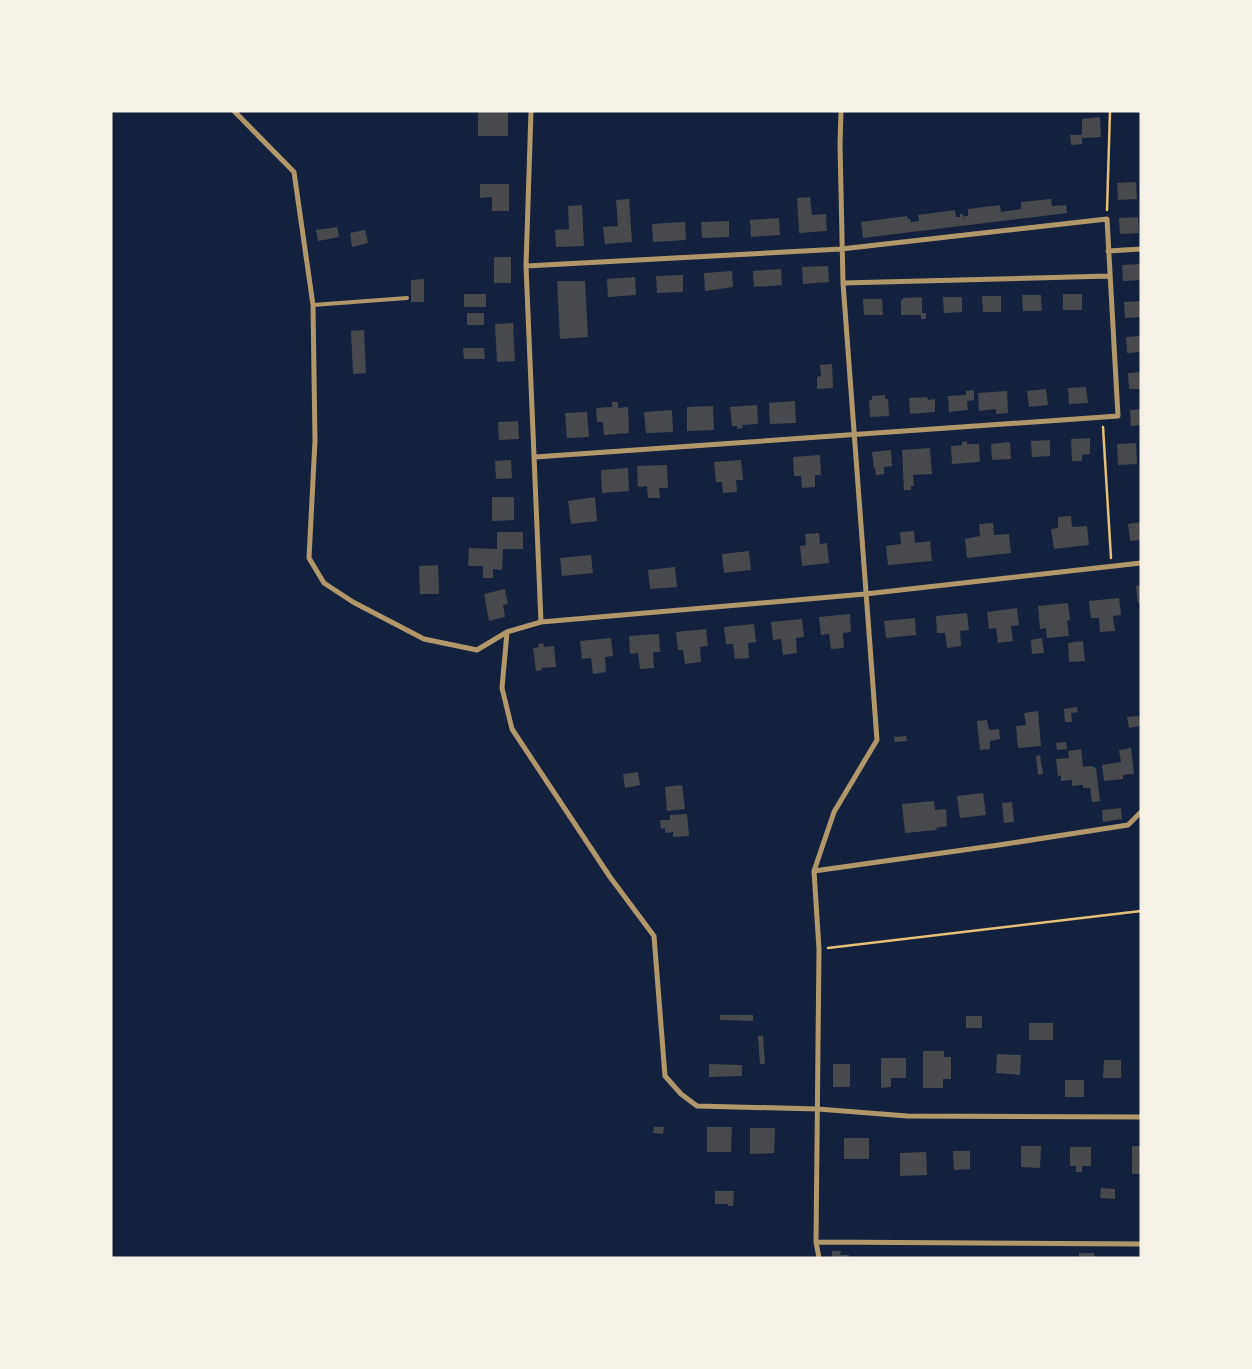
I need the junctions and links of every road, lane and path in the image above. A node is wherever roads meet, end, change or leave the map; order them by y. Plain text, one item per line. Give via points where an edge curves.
1 (234, 111) edge
2 (531, 111) edge
3 (841, 111) edge
4 (1110, 111) edge
5 (1107, 220) junction
6 (841, 249) junction
7 (1141, 249) edge
8 (1108, 251) junction
9 (526, 266) junction
10 (1109, 276) junction
11 (843, 283) junction
12 (407, 298) dead end
13 (313, 305) junction
14 (1103, 418) junction
15 (855, 436) junction
16 (535, 457) junction
17 (1141, 564) edge
18 (1111, 566) junction
19 (865, 594) junction
20 (542, 622) junction
21 (507, 632) junction
22 (1141, 812) edge
23 (814, 871) junction
24 (1141, 911) edge
25 (819, 949) junction
26 (818, 1109) junction
27 (1141, 1116) edge
28 (816, 1242) junction
29 (1141, 1244) edge
30 (819, 1258) edge

1 - 13 street via 294,172
2 - 9 street
3 - 6 street
4 - 5 path
5 - 6 street
5 - 8 street
6 - 9 street
6 - 11 street
7 - 8 street
8 - 10 street
9 - 16 street
10 - 11 street
10 - 14 street via 1118,416
11 - 15 street
12 - 13 lane
13 - 21 street via 315,441 310,558 324,582 353,602 424,639 477,650
14 - 15 street
14 - 18 path
15 - 16 street
15 - 19 street
16 - 20 street
17 - 18 street
18 - 19 street
19 - 20 street
19 - 23 street via 877,740 834,812
20 - 21 street
21 - 26 street via 502,688 512,729 610,877 654,936 664,1076 697,1106
22 - 23 street via 1128,825
23 - 25 street
24 - 25 path
25 - 26 street
26 - 27 street via 906,1116
26 - 28 street
28 - 29 street
28 - 30 street

